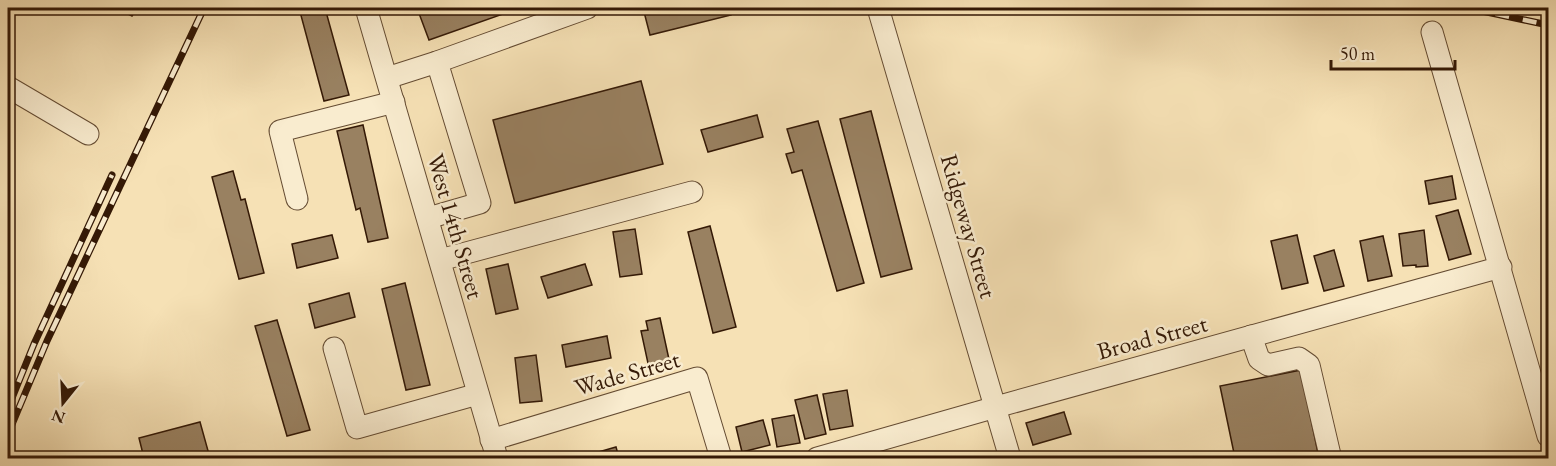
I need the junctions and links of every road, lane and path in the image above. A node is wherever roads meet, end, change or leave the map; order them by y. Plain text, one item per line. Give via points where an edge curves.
1 (366, 8) edge
2 (587, 8) edge
3 (878, 8) edge
4 (1432, 32) dead end
5 (437, 62) junction
6 (387, 78) junction
7 (8, 87) edge
8 (394, 102) junction
9 (88, 134) dead end
10 (692, 192) dead end
11 (297, 199) dead end
12 (428, 218) junction
13 (440, 260) junction
14 (1501, 267) junction
15 (1251, 336) junction
16 (334, 348) dead end
17 (478, 394) junction
18 (996, 407) junction
19 (1548, 436) edge
20 (494, 449) edge
21 (721, 459) edge
22 (817, 459) edge
23 (1010, 459) edge
24 (1329, 459) edge

1 - 6 street, West 14th Street
2 - 5 street
3 - 18 street, Ridgeway Street
4 - 14 street
5 - 6 street
5 - 12 street via 480,203
6 - 8 street, West 14th Street
7 - 9 street
8 - 11 street via 280,131
8 - 12 street, West 14th Street
10 - 13 street
12 - 13 street, West 14th Street
13 - 17 street, West 14th Street
14 - 15 street, Broad Street
14 - 19 street
15 - 18 street, Broad Street
15 - 24 street via 1259,359 1268,365 1299,358 1309,365
16 - 17 street via 357,428
17 - 20 street, West 14th Street
18 - 22 street, Broad Street
18 - 23 street, Ridgeway Street
20 - 21 street, Wade Street via 697,378

